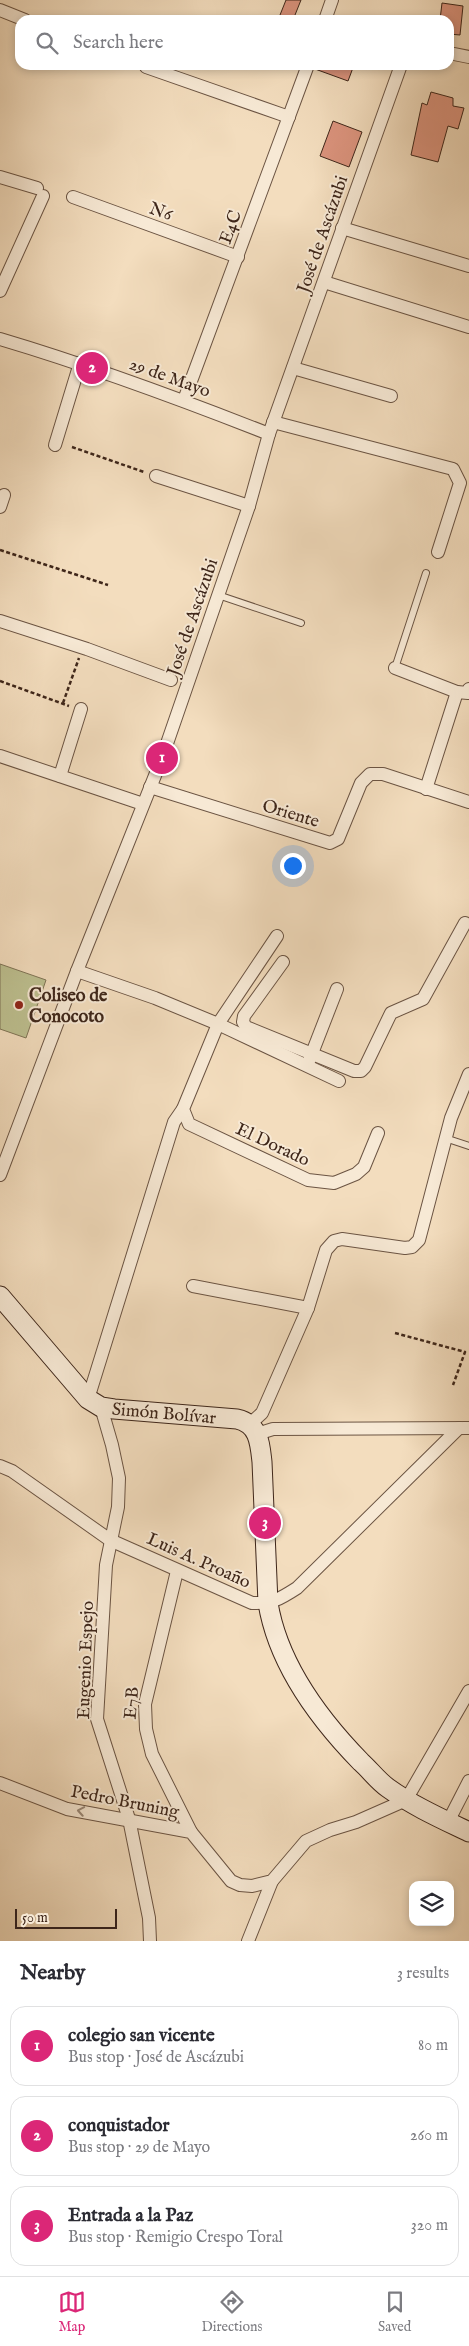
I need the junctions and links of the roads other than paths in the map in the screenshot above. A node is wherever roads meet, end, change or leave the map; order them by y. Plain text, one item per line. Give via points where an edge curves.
1 (332, 0) edge
2 (0, 10) edge
3 (327, 15) edge
4 (15, 16) edge
5 (454, 54) edge
6 (469, 57) edge
7 (155, 70) edge
8 (306, 70) edge
9 (399, 70) edge
10 (289, 117) junction
11 (0, 177) edge
12 (73, 197) dead end
13 (342, 228) junction
14 (238, 257) junction
15 (469, 266) edge
16 (324, 282) junction
17 (0, 291) edge
18 (469, 327) edge
19 (0, 339) edge
20 (80, 363) junction
21 (293, 368) junction
22 (391, 396) dead end
23 (184, 400) junction
24 (271, 428) junction
25 (55, 445) dead end
26 (156, 476) road end
27 (248, 506) junction
28 (438, 552) dead end
29 (426, 573) dead end
30 (218, 596) junction
31 (0, 621) edge
32 (301, 623) dead end
33 (395, 668) joint
34 (172, 680) dead end
35 (463, 691) edge
36 (81, 709) road end
37 (0, 756) edge
38 (60, 776) junction
39 (150, 787) junction
40 (426, 789) junction
41 (469, 802) edge
42 (144, 804) junction
43 (465, 923) dead end
44 (277, 936) dead end
45 (282, 962) dead end
46 (77, 971) junction
47 (337, 989) dead end
48 (218, 1024) junction
49 (309, 1060) junction
50 (469, 1074) edge
51 (339, 1081) dead end
52 (183, 1109) junction
53 (378, 1133) dead end
54 (445, 1138) junction
55 (469, 1146) edge
56 (0, 1175) edge
57 (193, 1286) dead end
58 (0, 1296) edge
59 (308, 1308) junction
60 (95, 1403) junction
61 (464, 1428) edge
62 (254, 1429) junction
63 (0, 1466) edge
64 (110, 1540) junction
65 (177, 1571) junction
66 (268, 1603) junction
67 (469, 1691) edge
68 (469, 1781) edge
69 (0, 1782) edge
70 (406, 1800) junction
71 (129, 1819) junction
72 (448, 1822) junction
73 (191, 1832) junction
74 (469, 1832) edge
75 (272, 1881) junction
76 (150, 1941) edge
77 (248, 1941) edge

1 - 3 street
2 - 4 street
5 - 6 street
7 - 10 street
8 - 10 street, E4C
9 - 13 street, José de Ascázubi
10 - 14 street, E4C
11 - 17 street via 40,192
12 - 14 street, N6
13 - 15 street
13 - 16 street, José de Ascázubi
14 - 23 street, E4C
16 - 18 street
16 - 21 street, José de Ascázubi
19 - 20 street, 29 de Mayo
20 - 23 street, 29 de Mayo
20 - 25 street
21 - 22 street
21 - 24 street, José de Ascázubi
23 - 24 street, 29 de Mayo
24 - 27 street, José de Ascázubi
24 - 28 street, 29 de Mayo via 453,469 460,483
26 - 27 street
27 - 30 street, José de Ascázubi
29 - 33 lane
30 - 32 lane
30 - 39 street, José de Ascázubi
31 - 34 street
33 - 35 street
35 - 40 street
36 - 38 street
37 - 38 street
38 - 42 street
39 - 40 street, Oriente via 330,843 338,839 367,775 383,774
39 - 42 street, José de Ascázubi
40 - 41 street, Oriente
42 - 46 street, José de Ascázubi
43 - 49 street via 423,999 391,1013 361,1071
44 - 48 street
45 - 49 street via 243,1022 246,1028
46 - 48 street
46 - 56 street, José de Ascázubi
47 - 49 street
48 - 49 street
48 - 52 street
49 - 51 street
50 - 54 street
52 - 53 street, El Dorado via 189,1124 308,1180 334,1183 356,1174 364,1167
52 - 60 street via 174,1122
54 - 55 lane
54 - 59 street via 419,1240 412,1247 405,1248 342,1239 334,1241 326,1250
57 - 59 street
58 - 60 street, Simón Bolívar
59 - 62 street
60 - 62 street, Simón Bolívar via 244,1421
60 - 64 street, Eugenio Espejo via 112,1445 119,1478 118,1507
61 - 62 street, Simón Bolívar
61 - 66 street, Luis A. Proaño via 297,1588
62 - 66 street via 262,1462
63 - 64 street, Luis A. Proaño via 12,1471
64 - 65 street, Luis A. Proaño
64 - 71 street, Eugenio Espejo via 97,1719
65 - 66 street, Luis A. Proaño via 252,1602
65 - 73 street, E7B via 145,1704 146,1728 152,1754
66 - 70 street via 277,1641 308,1700 344,1745 386,1787
67 - 70 street
68 - 72 street
71 -> 69 street, Pedro Bruning via 67,1809
70 - 72 street
70 - 75 street via 306,1841
71 - 73 street, Pedro Bruning
71 - 76 street, Eugenio Espejo via 149,1918
72 - 74 street
73 - 75 street, Pedro Bruning via 231,1881 252,1886
75 - 77 street

